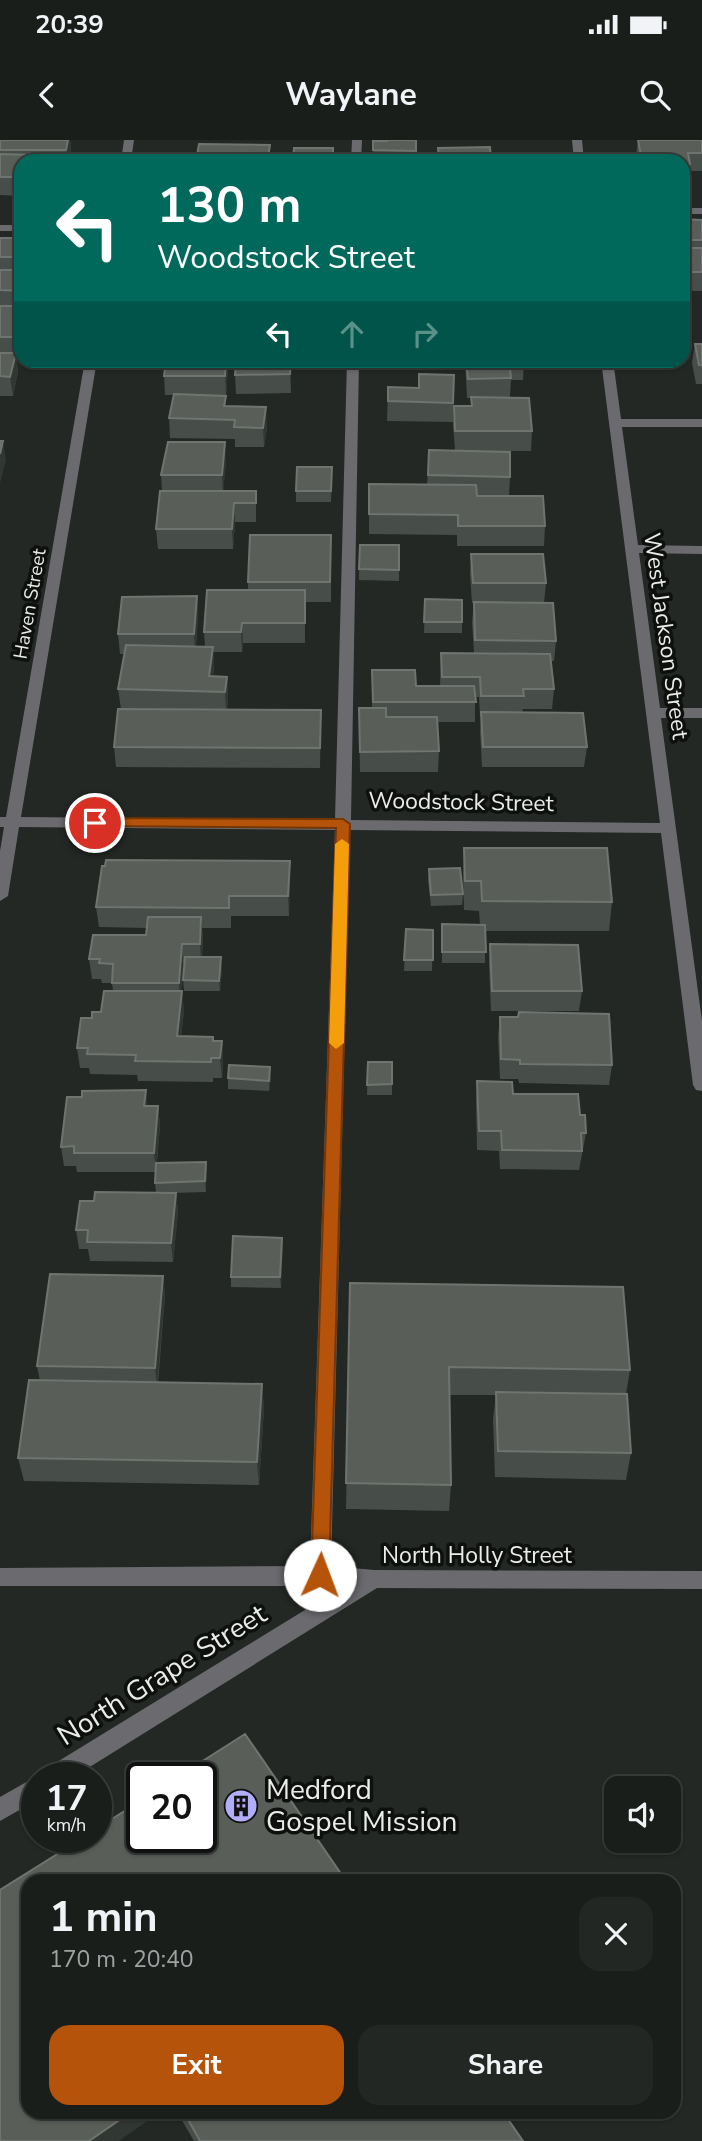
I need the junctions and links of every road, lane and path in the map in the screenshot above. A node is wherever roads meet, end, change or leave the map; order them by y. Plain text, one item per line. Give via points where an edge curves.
1 (91, 368) edge
2 (353, 368) edge
3 (608, 368) edge
4 (615, 423) junction
5 (702, 424) edge
6 (632, 549) junction
7 (702, 550) edge
8 (653, 713) junction
9 (702, 713) edge
10 (6, 822) edge
11 (343, 824) junction
12 (669, 828) junction
13 (0, 896) edge
14 (702, 1085) edge
15 (320, 1575) junction
16 (0, 1577) edge
17 (374, 1579) junction
18 (702, 1580) edge
19 (78, 1762) edge
20 (21, 1797) edge
21 (0, 1810) edge

1 - 10 street, Haven Street
2 - 11 street
3 - 4 street, West Jackson Street
4 - 5 street
4 - 6 street, West Jackson Street
6 - 7 street
6 - 8 street, West Jackson Street
8 - 9 street
8 - 12 street, West Jackson Street
10 - 11 street, Woodstock Street
10 - 13 street, Haven Street
11 - 12 street, Woodstock Street
11 - 15 street
12 - 14 street, West Jackson Street
15 - 16 street, North Holly Street
15 - 17 street, North Holly Street
17 - 18 street, North Holly Street
17 - 19 street, North Grape Street
20 - 21 street

